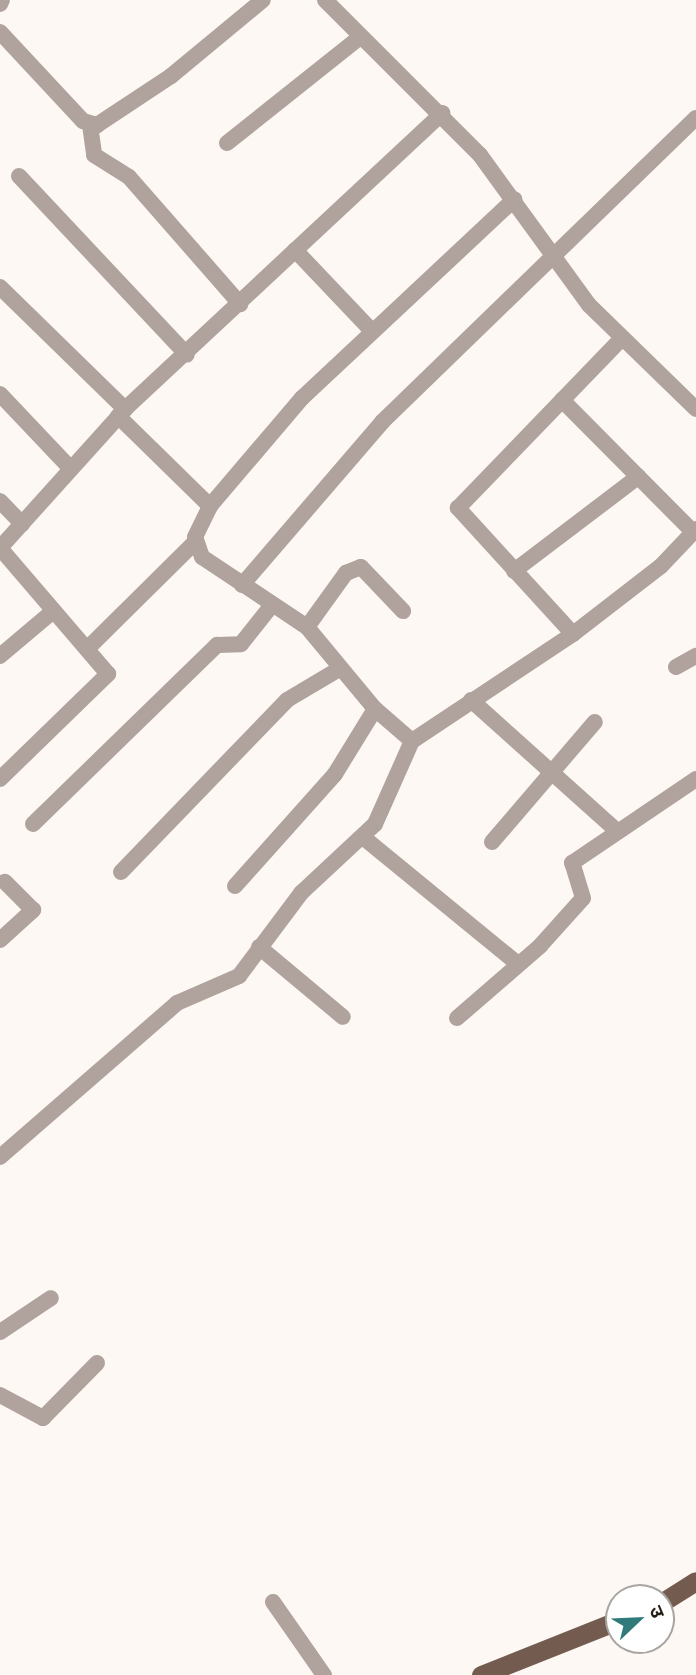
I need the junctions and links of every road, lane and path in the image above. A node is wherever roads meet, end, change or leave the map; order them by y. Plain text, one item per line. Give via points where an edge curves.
1 (263, 0) edge
2 (325, 0) edge
3 (0, 32) edge
4 (359, 38) junction
5 (442, 113) junction
6 (696, 118) edge
7 (90, 125) junction
8 (227, 144) dead end
9 (19, 176) dead end
10 (515, 199) junction
11 (296, 250) junction
12 (554, 258) junction
13 (0, 287) edge
14 (240, 304) junction
15 (370, 329) junction
16 (620, 340) junction
17 (187, 355) junction
18 (0, 394) edge
19 (562, 400) junction
20 (693, 400) edge
21 (122, 412) junction
22 (70, 468) junction
23 (638, 477) junction
24 (0, 501) edge
25 (210, 506) junction
26 (22, 524) junction
27 (695, 531) edge
28 (194, 543) junction
29 (0, 548) edge
30 (514, 571) junction
31 (243, 585) junction
32 (272, 605) junction
33 (403, 611) dead end
34 (52, 612) junction
35 (307, 627) junction
36 (572, 634) junction
37 (87, 649) junction
38 (0, 656) edge
39 (696, 656) edge
40 (676, 667) dead end
41 (339, 669) junction
42 (471, 700) junction
43 (375, 709) junction
44 (596, 722) dead end
45 (412, 741) junction
46 (547, 771) junction
47 (0, 779) edge
48 (696, 779) edge
49 (33, 824) dead end
50 (615, 830) junction
51 (364, 838) junction
52 (492, 842) dead end
53 (121, 872) dead end
54 (5, 882) dead end
55 (235, 886) dead end
56 (0, 940) edge
57 (260, 947) junction
58 (518, 964) junction
59 (343, 1017) dead end
60 (457, 1018) dead end
61 (0, 1157) edge
62 (51, 1298) dead end
63 (0, 1332) edge
64 (97, 1363) dead end
65 (0, 1395) edge
66 (273, 1602) dead end
67 (605, 1626) edge
68 (324, 1675) edge
69 (481, 1675) edge

1 - 7 street via 171,76 105,122
2 - 4 street
3 - 7 street
4 - 5 street
4 - 8 street
5 - 10 street
5 - 11 street
6 - 12 street
7 - 14 street via 94,155 129,177
9 - 17 street
10 - 12 street
10 - 15 street
11 - 14 street
11 - 15 street
12 - 16 street
12 - 31 street via 382,422
13 - 21 street
14 - 17 street
15 - 25 street
16 - 19 street
16 - 20 street
17 - 21 street
18 - 22 street
19 - 23 street
19 - 30 street via 459,503 460,513
21 - 22 street
21 - 25 street
22 - 26 street
23 - 27 street
23 - 30 street
24 - 26 street
25 - 28 street
26 - 29 street
27 - 36 street via 661,566
28 - 31 street via 202,556
28 - 37 street
29 - 34 street
30 - 36 street
31 - 32 street
32 - 35 street
32 - 49 street via 241,644 221,643 198,662
33 - 35 street via 361,566 346,573
34 - 37 street
34 - 38 street
35 - 41 street
36 - 42 street
37 - 47 street via 106,667 106,680
39 - 40 street
41 - 43 street
41 - 53 street via 287,700
42 - 45 street
42 - 46 street
43 - 45 street
43 - 55 street via 335,774
44 - 46 street
45 - 51 street
46 - 50 street
46 - 52 street
48 - 50 street
50 - 58 street via 572,863 583,898
51 - 57 street via 301,893
51 - 58 street
54 - 56 street via 33,910
57 - 59 street
57 - 61 street via 239,976 177,1003
58 - 60 street
62 - 63 street
64 - 65 street via 43,1418
66 - 68 street
67 - 69 main road

